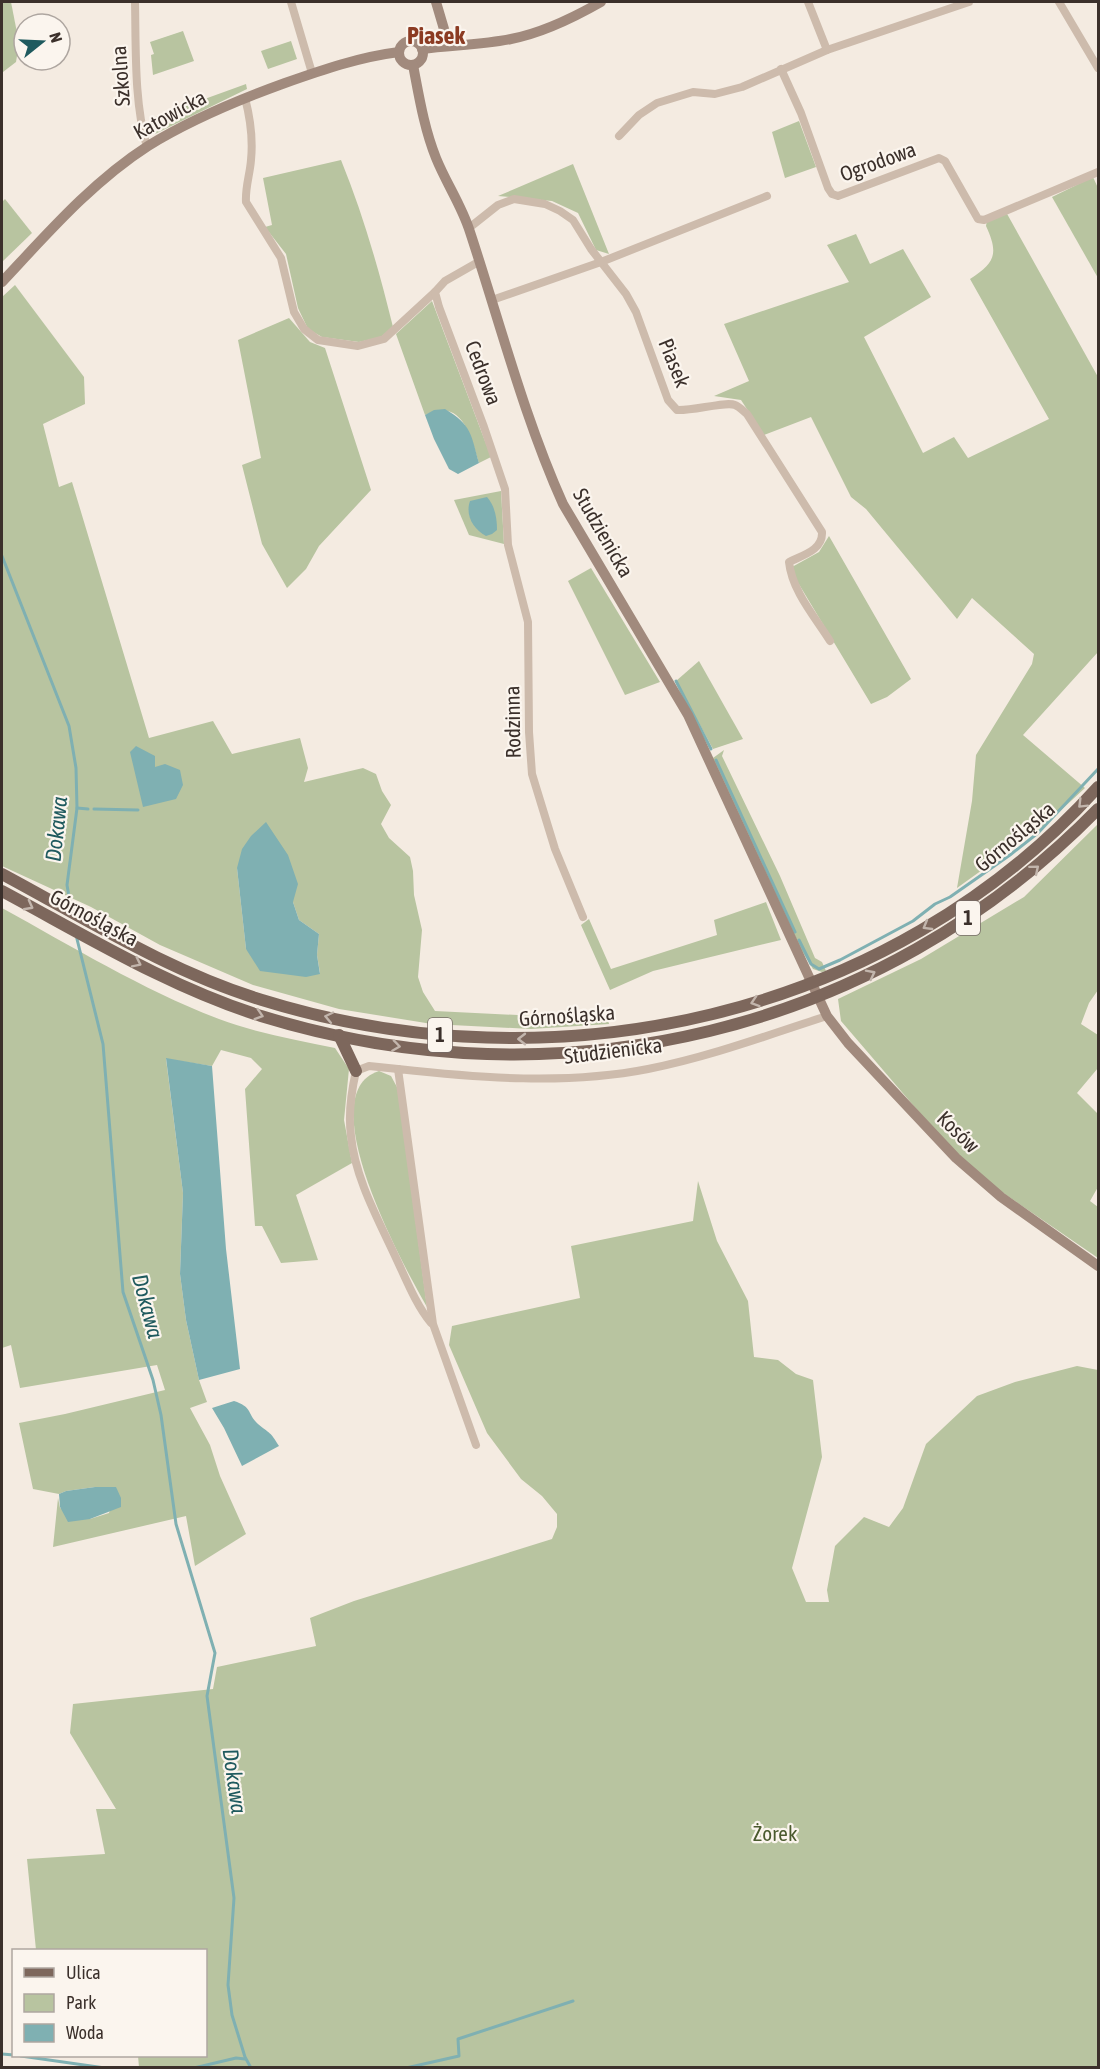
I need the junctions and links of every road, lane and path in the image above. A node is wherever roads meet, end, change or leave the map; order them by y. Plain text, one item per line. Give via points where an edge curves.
1 (135, 2) edge
2 (291, 2) edge
3 (436, 2) edge
4 (601, 2) edge
5 (808, 2) edge
6 (969, 2) edge
7 (1059, 2) edge
8 (448, 46) junction
9 (422, 49) junction
10 (827, 50) junction
11 (399, 52) junction
12 (413, 64) junction
13 (1098, 68) edge
14 (781, 69) junction
15 (312, 73) junction
16 (245, 98) junction
17 (619, 136) dead end
18 (147, 147) junction
19 (1098, 172) edge
20 (767, 196) dead end
21 (469, 228) junction
22 (480, 261) junction
23 (601, 262) junction
24 (2, 282) edge
25 (435, 292) junction
26 (492, 300) junction
27 (507, 521) joint
28 (830, 641) dead end
29 (1098, 787) edge
30 (1098, 809) edge
31 (2, 874) edge
32 (2, 891) edge
33 (583, 917) dead end
34 (810, 983) junction
35 (818, 997) junction
36 (827, 1016) junction
37 (339, 1035) junction
38 (398, 1069) junction
39 (356, 1071) junction
40 (1098, 1266) edge
41 (433, 1324) junction
42 (476, 1445) dead end

1 - 18 street, Szkolna via 138,82
2 - 15 street
3 - 8 street
4 - 8 street via 532,34
5 - 10 street
6 - 10 street
7 - 13 street
8 - 9 street
9 - 11 street via 417,42 410,41
9 - 12 street via 420,60
10 - 14 street
11 - 12 street via 402,62
11 - 15 street, Katowicka
12 - 21 street, Studzienicka via 436,158
14 - 17 street via 742,87 715,94 693,93 657,103
14 - 19 street, Ogrodowa via 828,188 838,196 939,158 945,161 978,219 984,220
15 - 16 street, Katowicka
16 - 18 street, Katowicka
16 - 25 street via 252,157 246,202 281,258 294,312 304,329 318,340 370,344 384,339
18 - 24 street, Katowicka via 73,208
20 - 23 street
21 - 22 street, Studzienicka
21 - 23 street, Piasek via 505,201 545,204 573,220
22 - 25 street via 445,281
22 - 26 street, Studzienicka
23 - 26 street
23 - 28 street, Piasek via 636,312 668,400 677,410 727,403 738,406 747,414 822,532 817,547 789,562 800,593
25 - 27 street, Cedrowa via 505,489
26 - 34 street, Studzienicka via 525,407 563,504 688,715
27 - 33 street, Rodzinna via 508,544 528,622 532,774 555,849
29 -> 34 main road, Górnośląska / 1 via 1037,846 969,899 903,940
35 -> 30 main road, Górnośląska / 1 via 892,963 956,927 1037,867
34 -> 31 main road, Górnośląska / 1 via 703,1018 638,1030 532,1039 402,1032 260,1000 186,971
32 -> 37 main road, Górnośląska / 1 via 160,975 226,1004
34 - 35 street, Studzienicka
35 - 36 street, Kosów
37 -> 35 main road, Górnośląska / 1 via 468,1054 562,1054 694,1035
36 - 38 street, Studzienicka via 701,1057 635,1071 533,1078
36 - 40 street, Kosów via 956,1158 1001,1197
37 - 39 main road
38 - 39 street, Studzienicka via 369,1066
38 - 41 street
39 - 41 street via 349,1113 356,1162 404,1276
41 - 42 street

